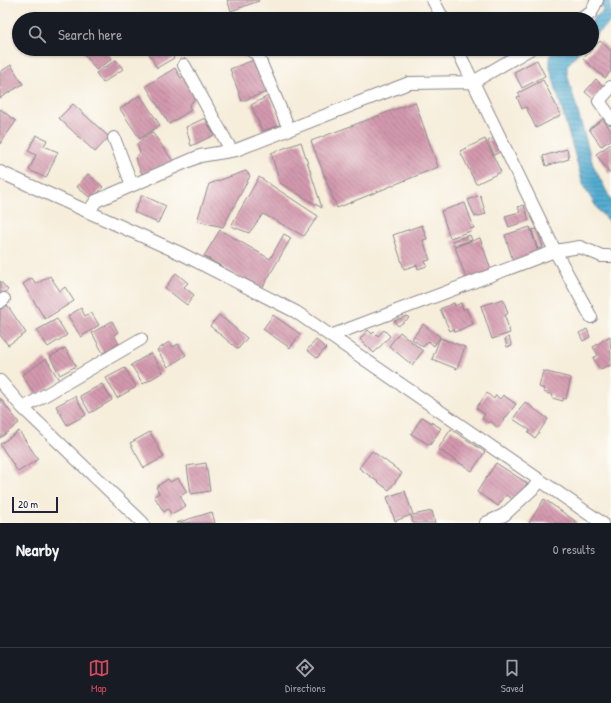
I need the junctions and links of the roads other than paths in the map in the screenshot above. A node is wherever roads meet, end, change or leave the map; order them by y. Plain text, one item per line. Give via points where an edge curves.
1 (433, 0) edge
2 (597, 0) edge
3 (439, 12) edge
4 (591, 12) edge
5 (258, 56) edge
6 (460, 56) edge
7 (518, 56) edge
8 (184, 65) dead end
9 (473, 82) junction
10 (611, 87) edge
11 (611, 118) edge
12 (289, 129) junction
13 (114, 138) dead end
14 (231, 150) junction
15 (0, 172) edge
16 (132, 185) junction
17 (89, 212) junction
18 (555, 251) junction
19 (611, 256) edge
20 (591, 318) dead end
21 (330, 336) junction
22 (141, 339) dead end
23 (0, 381) edge
24 (23, 408) junction
25 (540, 481) junction
26 (143, 523) edge
27 (486, 523) edge
28 (602, 523) edge

1 - 3 street
2 - 4 street
5 - 12 street
6 - 9 street
7 - 9 street
8 - 14 street
9 - 12 street via 409,83
9 - 18 street
10 - 11 street via 599,101
12 - 14 street
13 - 16 street
14 - 16 street via 200,156
15 - 17 street
16 - 17 street via 96,201
17 - 21 street via 182,254 296,312
18 - 19 street via 580,247 602,256
18 - 20 street
18 - 21 street
21 - 25 street
22 - 24 street
23 - 24 street
24 - 26 street
25 - 27 street via 504,515
25 - 28 street

